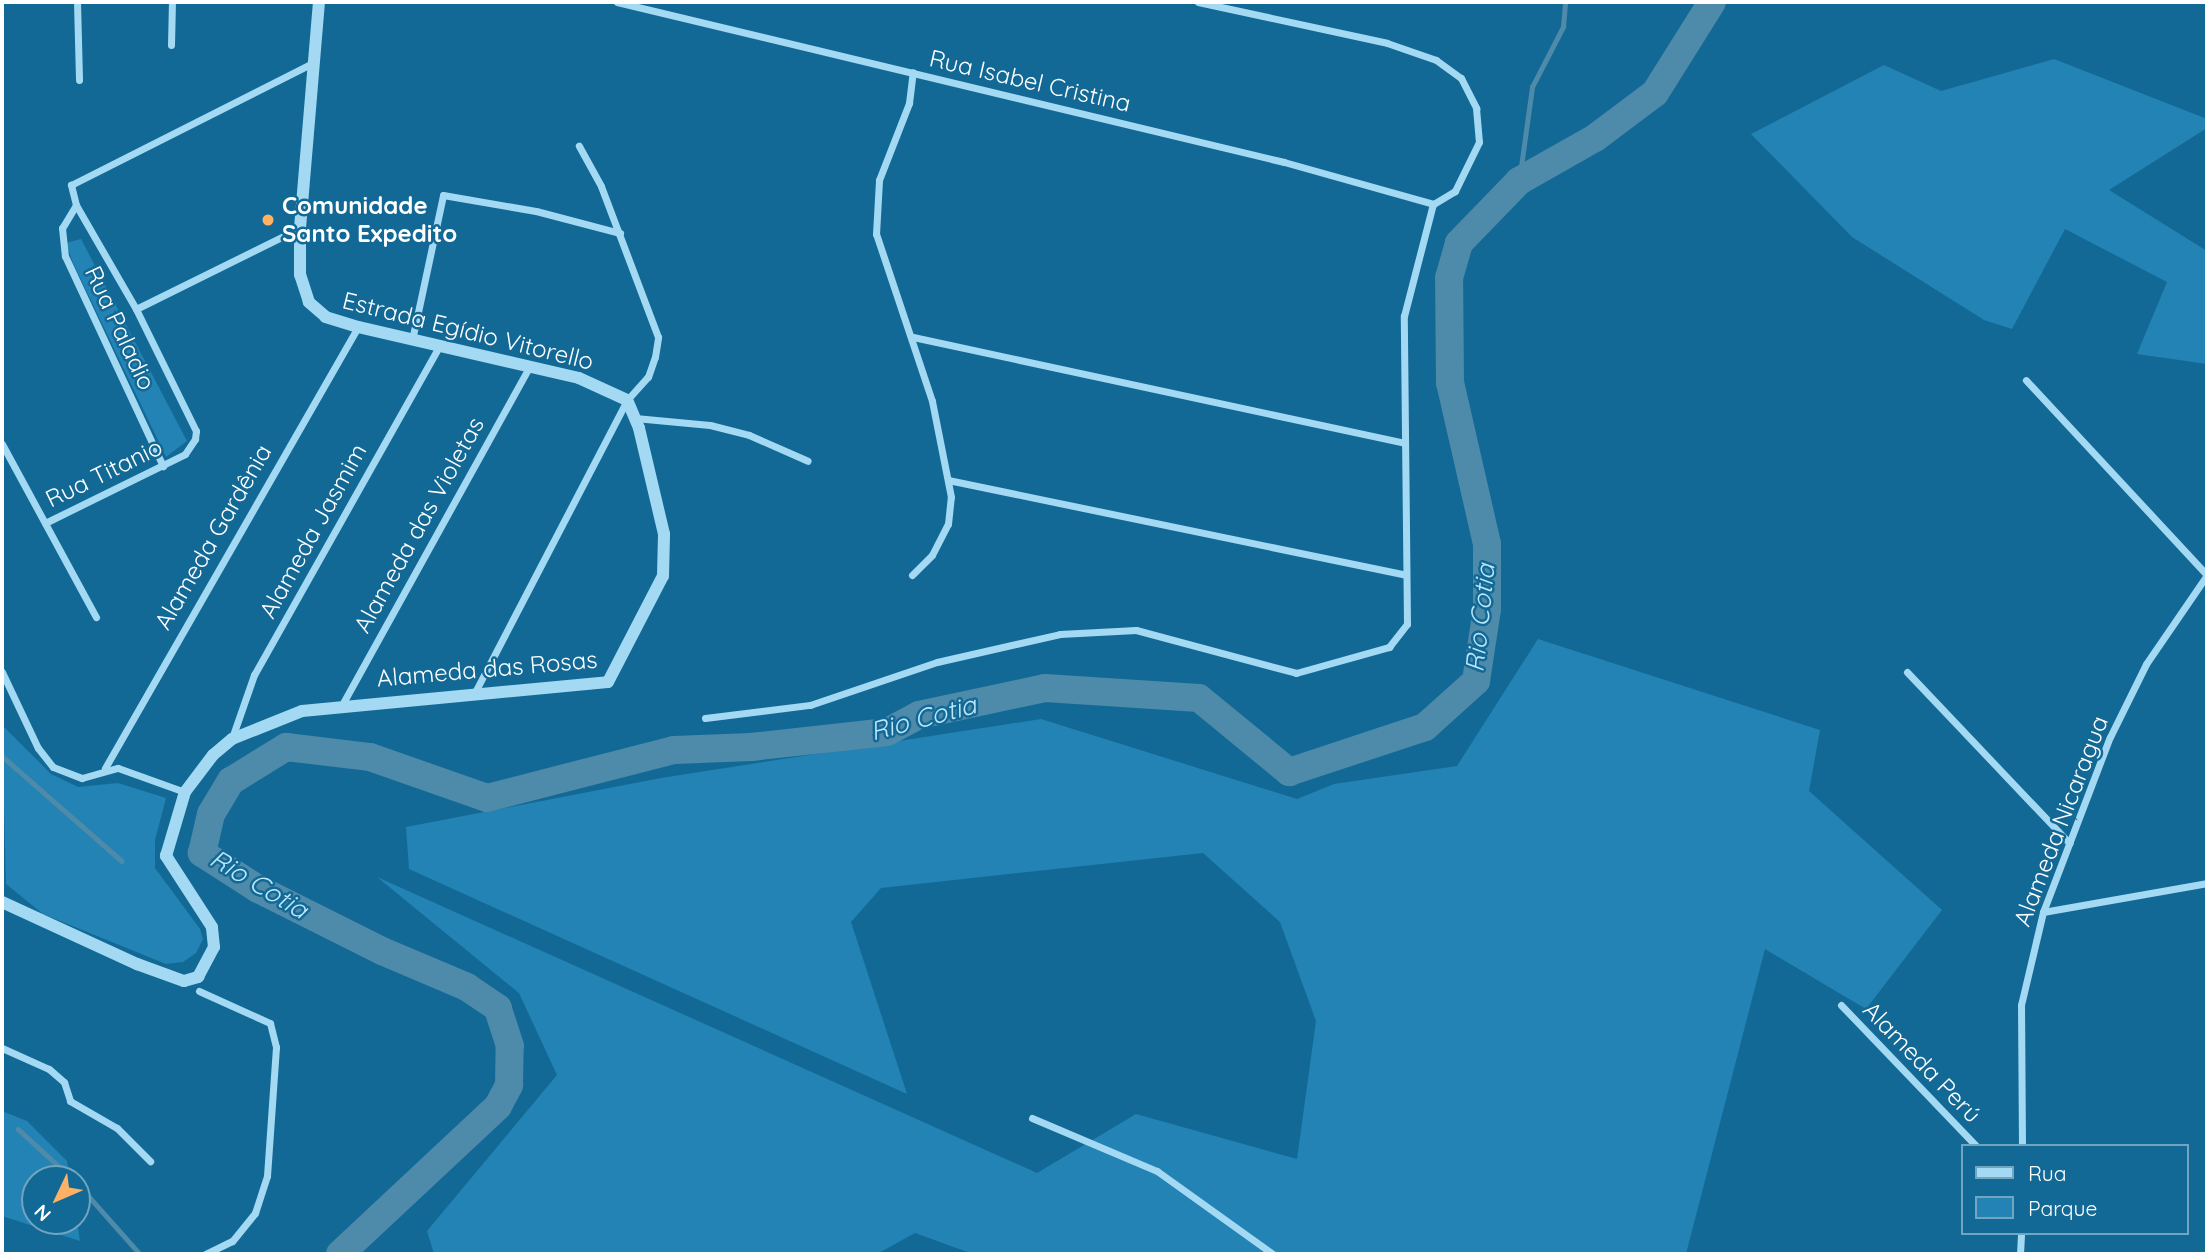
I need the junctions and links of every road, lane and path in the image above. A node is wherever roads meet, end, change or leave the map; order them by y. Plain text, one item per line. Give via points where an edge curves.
1 (78, 2) edge
2 (172, 2) edge
3 (319, 2) edge
4 (617, 2) edge
5 (1198, 2) edge
6 (171, 45) dead end
7 (313, 63) junction
8 (913, 72) junction
9 (79, 80) dead end
10 (579, 146) dead end
11 (1433, 204) junction
12 (76, 205) junction
13 (300, 228) junction
14 (620, 233) junction
15 (136, 309) junction
16 (358, 327) junction
17 (913, 337) junction
18 (412, 340) junction
19 (439, 347) junction
20 (530, 365) junction
21 (2026, 380) dead end
22 (627, 400) junction
23 (635, 418) junction
24 (1405, 443) junction
25 (2, 444) edge
26 (808, 461) dead end
27 (163, 466) junction
28 (948, 480) junction
29 (45, 523) junction
30 (1403, 574) junction
31 (912, 575) dead end
32 (2207, 575) edge
33 (96, 617) dead end
34 (2, 672) edge
35 (1907, 673) dead end
36 (474, 694) junction
37 (343, 704) junction
38 (705, 718) dead end
39 (232, 739) junction
40 (105, 768) junction
41 (186, 792) junction
42 (2069, 843) junction
43 (2207, 883) edge
44 (2, 902) edge
45 (2043, 912) junction
46 (199, 991) dead end
47 (1840, 1005) dead end
48 (2, 1048) edge
49 (1032, 1118) dead end
50 (1974, 1144) edge
51 (2022, 1144) edge
52 (150, 1161) dead end
53 (2021, 1235) edge
54 (205, 1254) edge
55 (1273, 1254) edge
56 (2020, 1254) edge

1 - 9 street
2 - 6 street
3 - 7 street, Estrada Egídio Vitorello
4 - 8 street, Rua Isabel Cristina
5 - 11 street via 1387,43 1436,60 1461,78 1476,108 1479,142 1455,191
7 - 12 street, Rua Titanio via 71,185
7 - 13 street, Estrada Egídio Vitorello
8 - 11 street, Rua Isabel Cristina via 1284,162
8 - 17 street via 909,103 879,180 876,210 876,234
10 - 14 street
11 - 24 street via 1404,316
12 - 15 street, Rua Titanio
12 - 27 street, Rua Paladio via 62,228 65,256
13 - 15 street
13 - 16 street, Estrada Egídio Vitorello via 300,275 309,302 326,317
14 - 18 street via 536,211 443,195
14 - 22 street via 658,337 649,377
15 - 27 street, Rua Titanio via 196,431 189,450
16 - 18 street, Estrada Egídio Vitorello
16 - 40 street, Alameda Gardênia
17 - 24 street
17 - 28 street
18 - 19 street, Estrada Egídio Vitorello
19 - 20 street, Estrada Egídio Vitorello
19 - 39 street, Alameda Jasmim via 254,675
20 - 22 street, Estrada Egídio Vitorello via 579,378
20 - 37 street, Alameda das Violetas
21 - 32 street
22 - 23 street, Alameda das Rosas
22 - 36 street
23 - 26 street via 710,425 749,435
23 - 36 street, Alameda das Rosas via 666,558 663,576 608,682
24 - 30 street
25 - 29 street, Rua Titanio
27 - 29 street, Rua Titanio
28 - 30 street
28 - 31 street via 948,524 932,555
29 - 33 street, Rua Titanio
30 - 38 street via 1407,624 1389,647 1296,673 1136,631 1060,634 937,662 810,705
32 - 42 street, Alameda Nicaragua via 2146,664 2110,737
34 - 40 street via 38,748 53,767 82,778 96,776
35 - 42 street
36 - 37 street, Alameda das Rosas
37 - 39 street, Alameda das Rosas via 302,711
39 - 41 street, Alameda das Rosas via 198,772
40 - 41 street via 145,774
41 - 44 street, Alameda das Rosas via 166,856 212,927 214,947 198,977 184,981 137,964
42 - 45 street, Alameda Nicaragua
43 - 45 street
45 - 51 street, Alameda Nicaragua via 2021,1005
46 - 54 street via 270,1023 276,1047 267,1175 256,1213 232,1241
47 - 50 street, Alameda Perú
48 - 52 street via 49,1069 64,1082 70,1101 117,1128
49 - 55 street via 1157,1171
53 - 56 street

